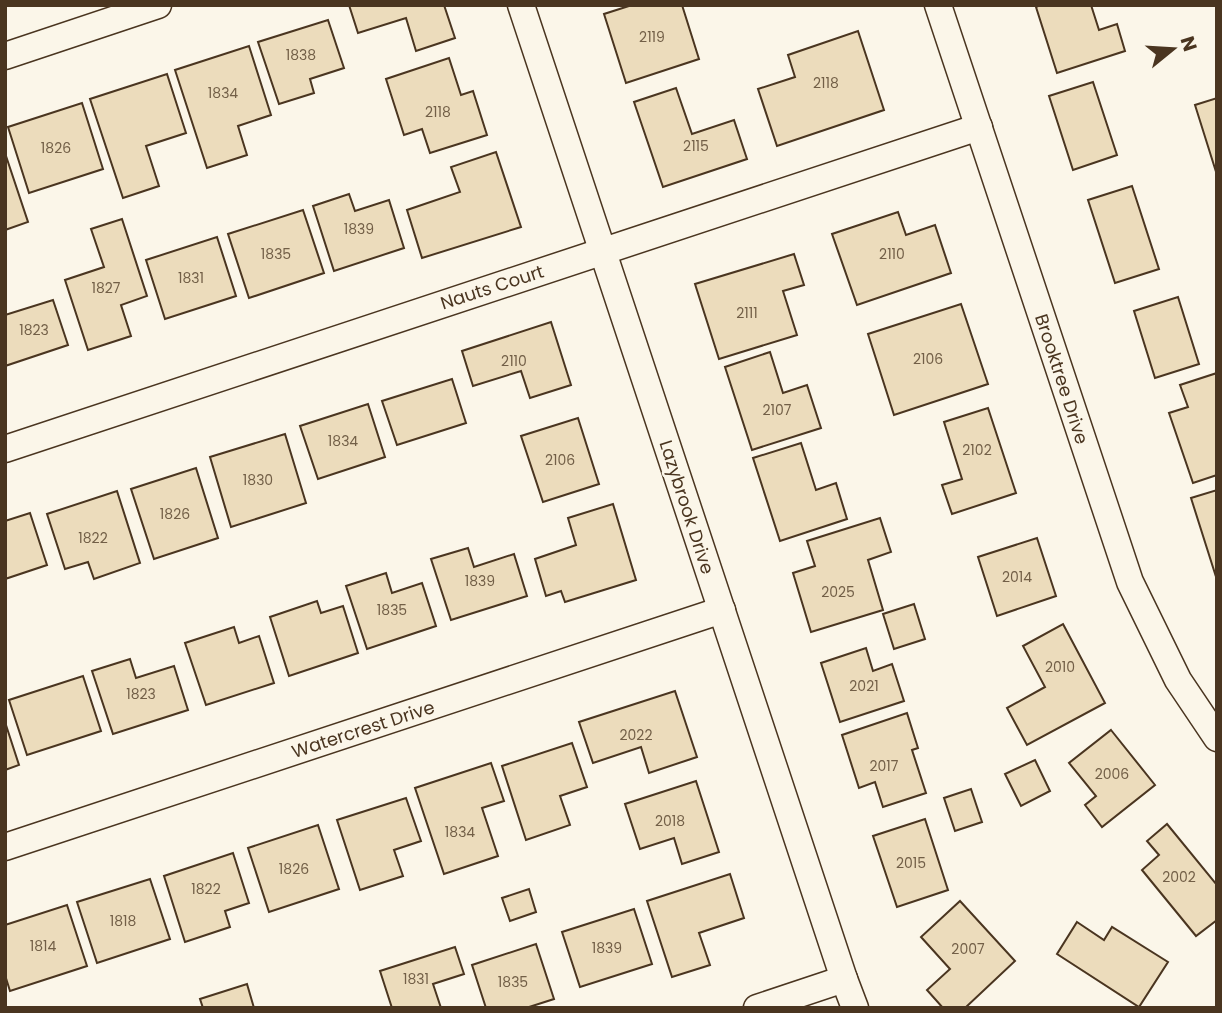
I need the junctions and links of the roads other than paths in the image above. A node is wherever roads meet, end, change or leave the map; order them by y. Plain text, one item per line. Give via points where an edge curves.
1 (158, 5) edge
2 (521, 5) edge
3 (938, 5) edge
4 (5, 56) edge
5 (979, 127) junction
6 (602, 250) junction
7 (5, 449) edge
8 (722, 610) junction
9 (1217, 738) edge
10 (5, 847) edge
11 (844, 979) junction
12 (757, 1008) edge
13 (855, 1008) edge

1 - 4 street
2 - 6 street, Lazybrook Drive
3 - 5 street, Brooktree Drive
5 - 6 street, Nauts Court
5 - 9 street, Brooktree Drive via 1130,582 1178,680
6 - 7 street, Nauts Court
6 - 8 street, Lazybrook Drive
8 - 10 street, Watercrest Drive
8 - 11 street, Lazybrook Drive
11 - 12 street
11 - 13 street, Lazybrook Drive

